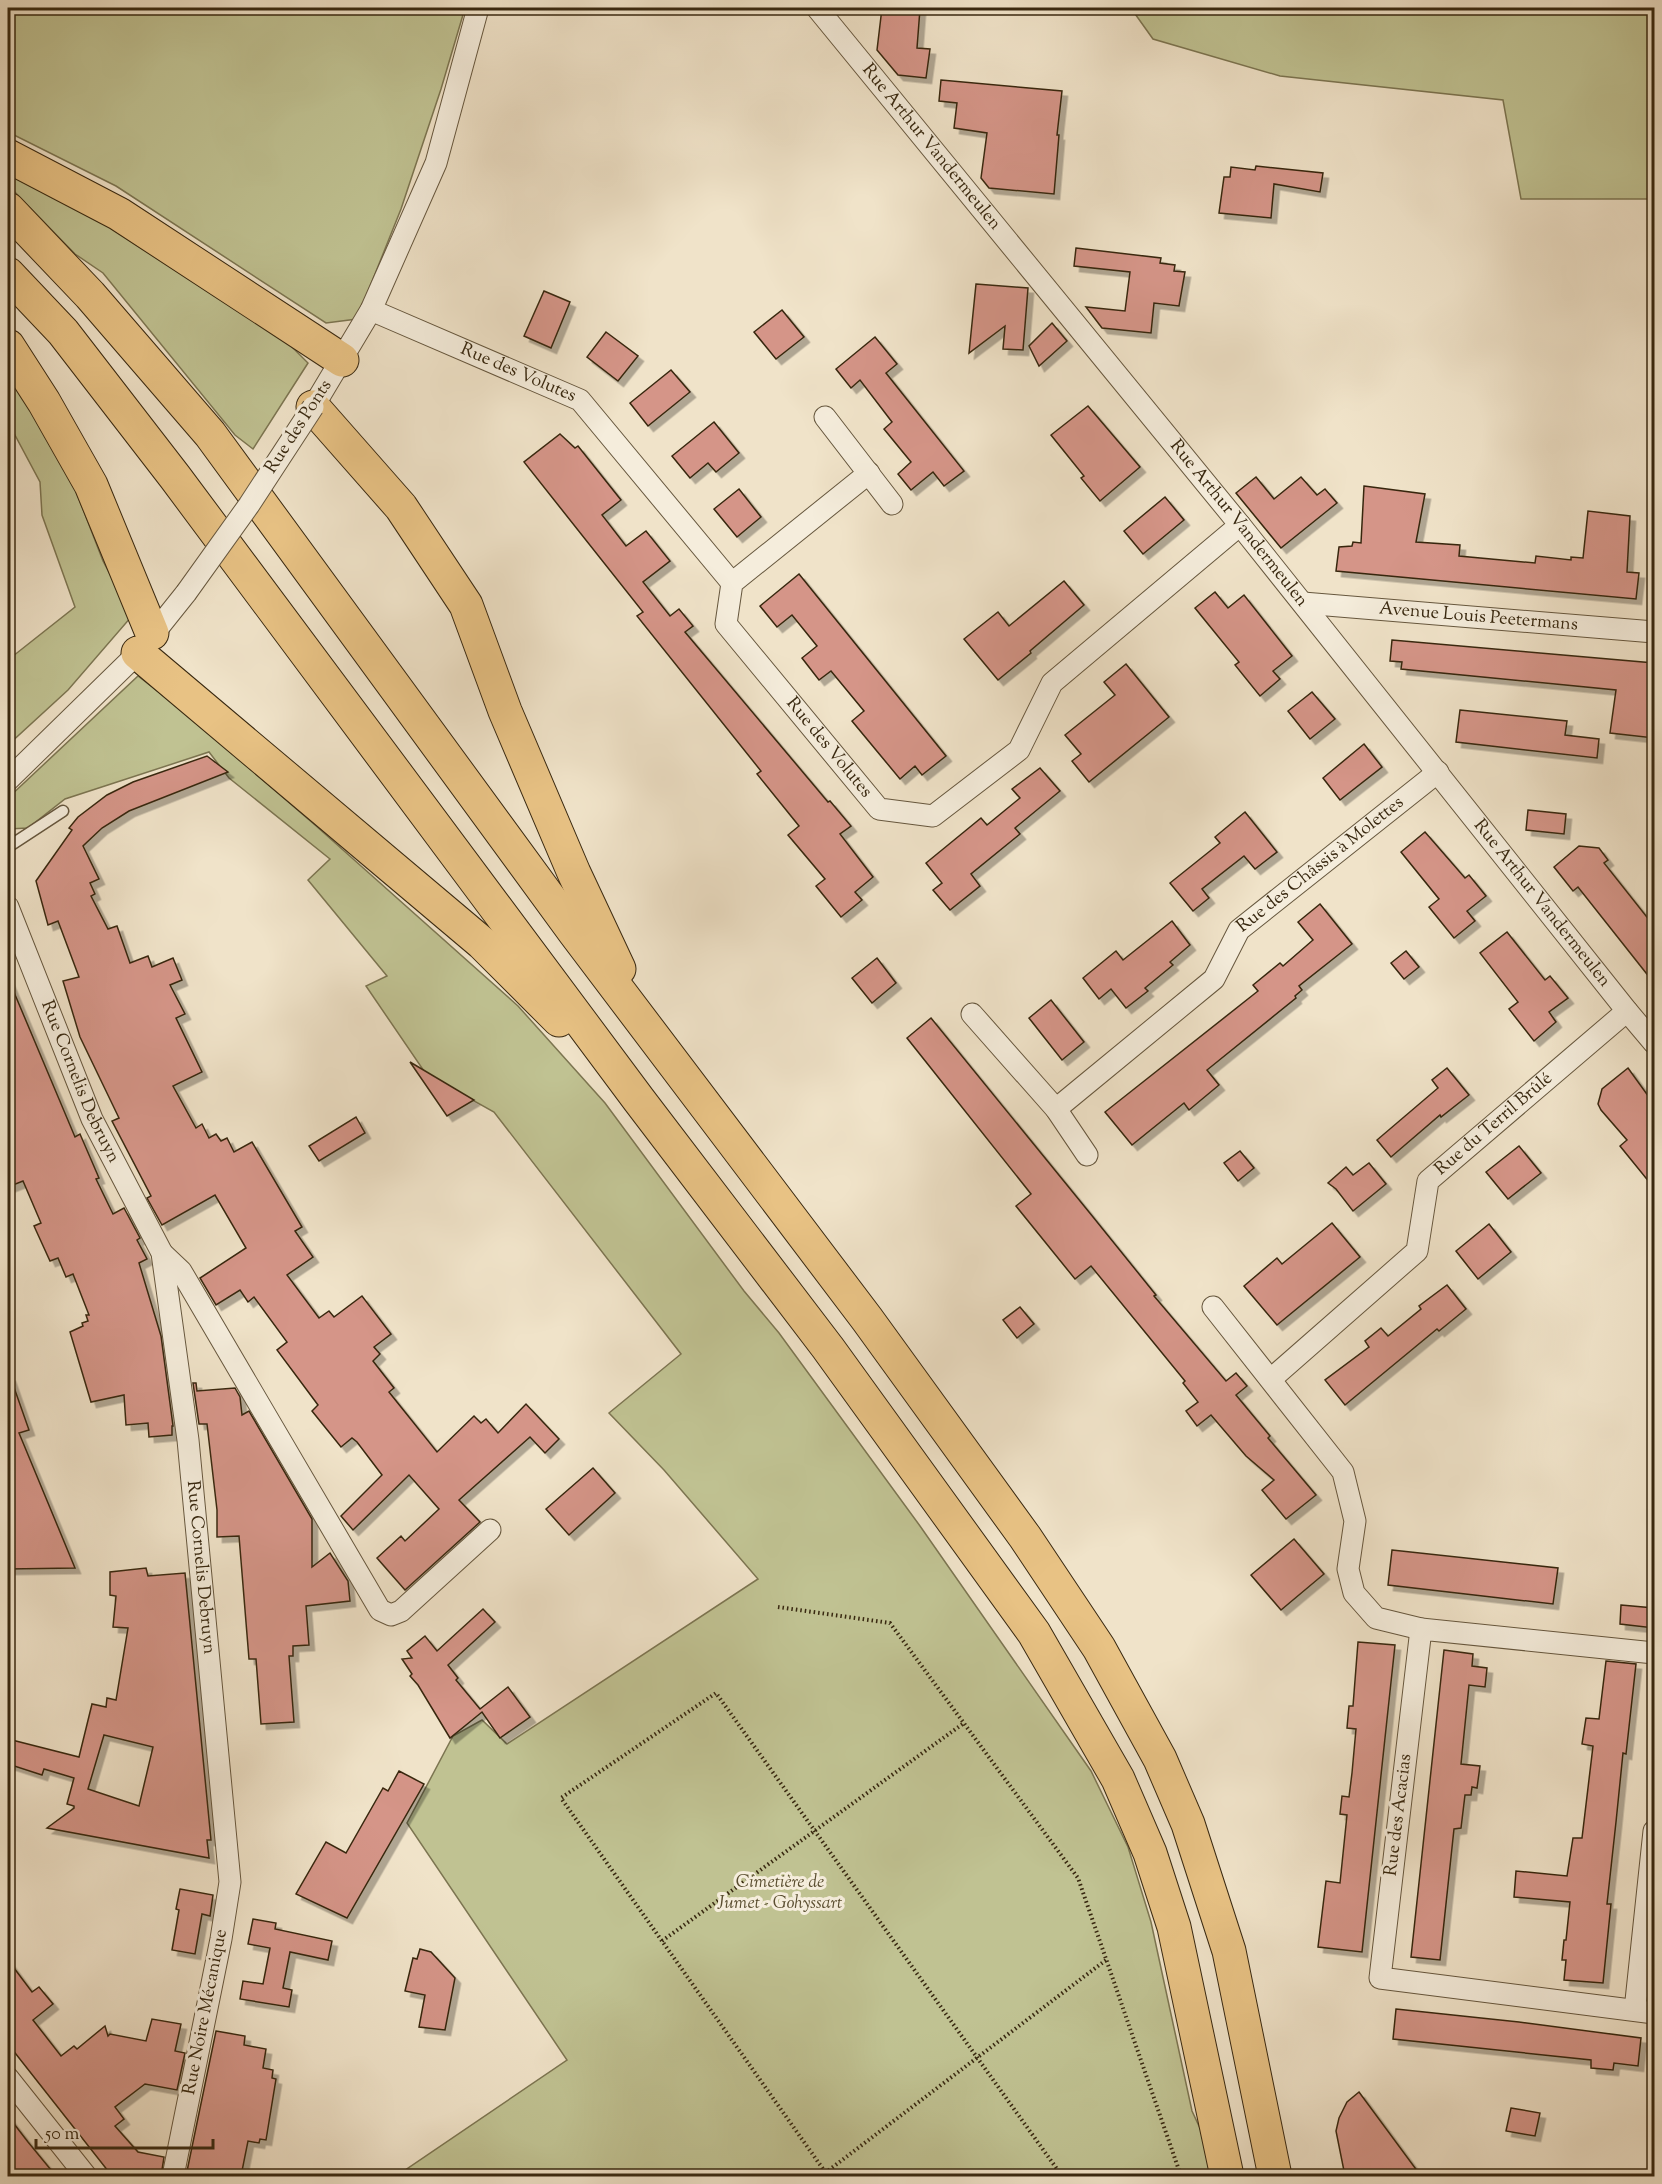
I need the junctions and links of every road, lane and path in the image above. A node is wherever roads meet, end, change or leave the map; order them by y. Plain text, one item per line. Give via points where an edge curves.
1 (478, 8) edge
2 (817, 8) edge
3 (8, 156) edge
4 (8, 209) edge
5 (8, 274) edge
6 (371, 310) junction
7 (8, 346) edge
8 (342, 360) junction
9 (313, 407) junction
10 (825, 417) dead end
11 (869, 474) junction
12 (892, 504) dead end
13 (1240, 525) junction
14 (732, 583) junction
15 (1303, 603) junction
16 (1654, 632) edge
17 (145, 643) junction
18 (1438, 772) junction
19 (8, 780) edge
20 (63, 811) dead end
21 (8, 847) edge
22 (8, 907) edge
23 (1627, 1011) junction
24 (972, 1014) dead end
25 (647, 1028) junction
26 (1654, 1043) edge
27 (639, 1100) junction
28 (1056, 1109) junction
29 (1087, 1155) dead end
30 (162, 1252) junction
31 (1213, 1307) dead end
32 (1271, 1379) junction
33 (490, 1530) dead end
34 (778, 1607) dead end
35 (1421, 1629) junction
36 (1654, 1653) edge
37 (964, 1723) junction
38 (815, 1831) junction
39 (1654, 1831) edge
40 (230, 1882) joint
41 (662, 1941) junction
42 (1106, 1960) junction
43 (1645, 2011) edge
44 (977, 2058) junction
45 (8, 2078) edge
46 (826, 2175) edge
47 (86, 2176) edge
48 (173, 2176) edge
49 (1062, 2176) edge
50 (1182, 2176) edge
51 (1227, 2176) edge
52 (1275, 2176) edge

1 - 6 street, Rue des Ponts via 436,163
2 - 13 street, Rue Arthur Vandermeulen
3 - 8 highway via 119,214
4 - 25 highway via 90,295 210,434
5 - 27 highway via 63,332 175,477
6 - 8 street, Rue des Ponts
6 - 14 street, Rue des Volutes via 580,399
7 - 17 highway via 91,485
8 - 9 street, Rue des Ponts
9 - 17 street, Rue des Ponts, bridge via 249,505
9 - 25 highway via 401,507 466,604 510,722 574,873
10 - 11 street
11 - 12 street
11 - 14 street
13 - 14 street, Rue des Volutes via 1052,683 1019,750 933,816 879,809 726,624
13 - 15 street, Rue Arthur Vandermeulen
15 - 16 street, Avenue Louis Peetermans
15 - 18 street, Rue Arthur Vandermeulen
17 - 19 street, Rue des Ponts
17 - 27 highway via 482,943
18 - 23 street, Rue Arthur Vandermeulen
18 - 28 street, Rue des Châssis à Molettes via 1239,930 1214,979
20 - 21 lane
22 - 30 street, Rue Cornelis Debruyn via 92,1119
23 - 26 street, Rue Arthur Vandermeulen
23 - 32 street, Rue du Terril Brûlé via 1428,1181 1417,1251
24 - 28 street
25 - 52 highway via 867,1319 1025,1537 1099,1648 1160,1759 1188,1824 1229,1951
27 - 51 highway via 828,1348 1034,1633 1118,1779 1150,1853 1174,1927
28 - 29 street
30 - 33 street, Rue Cornelis Debruyn via 181,1271 380,1610 391,1615 401,1611
30 - 40 street, Rue Cornelis Debruyn via 188,1440
31 - 32 street
32 - 35 street via 1343,1472 1354,1521 1348,1569 1354,1593 1376,1618
34 - 37 path via 890,1623
35 - 36 street
35 - 43 street, Rue des Acacias via 1380,1978
37 - 38 path
37 - 42 path via 1078,1878
38 - 41 path
38 - 41 path via 716,1693 561,1798
38 - 44 path
39 - 43 street, Rue des Acacias
40 - 48 street, Rue Noire Mécanique
41 - 46 path
42 - 44 path
42 - 50 path
44 - 46 path
44 - 49 path
45 - 47 street

